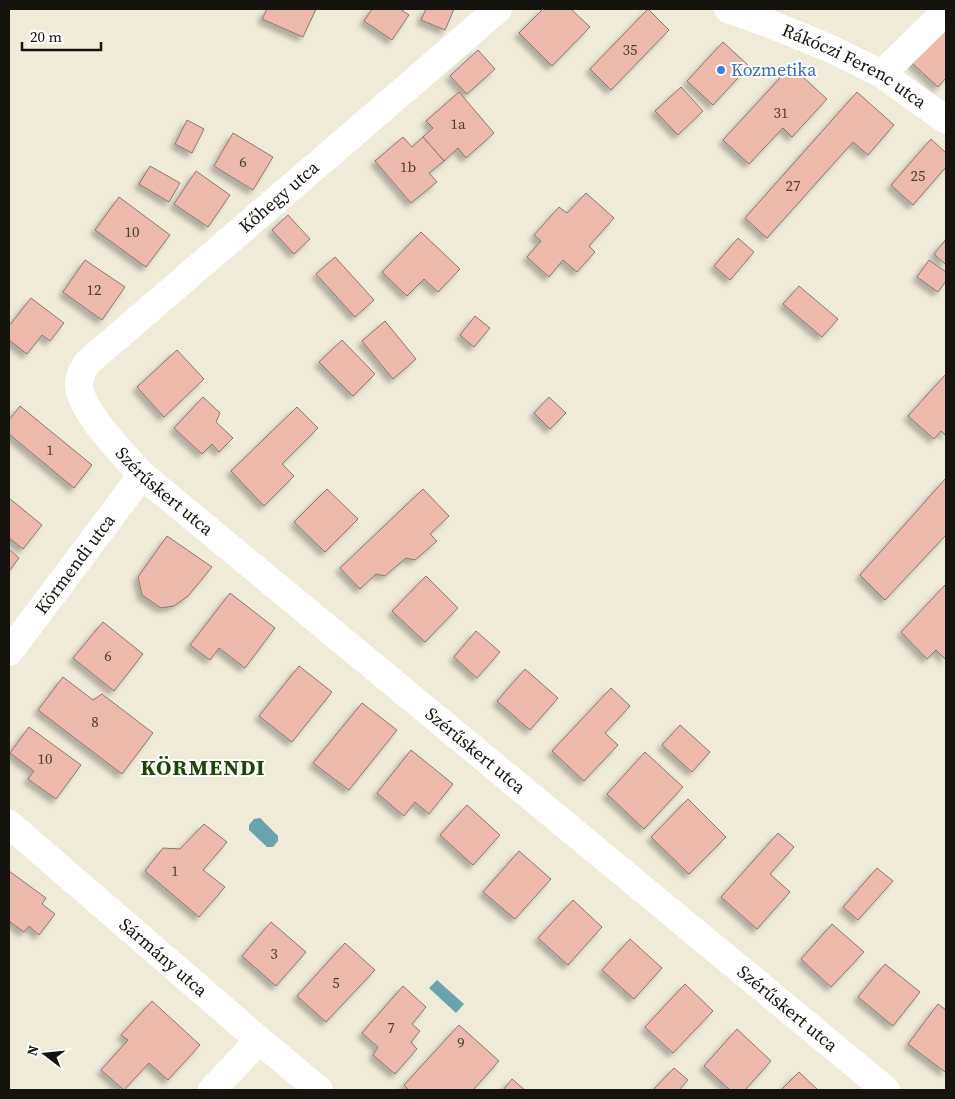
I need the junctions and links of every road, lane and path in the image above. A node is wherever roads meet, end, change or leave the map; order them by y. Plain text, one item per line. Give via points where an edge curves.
1 (498, 9) edge
2 (728, 9) edge
3 (946, 11) edge
4 (882, 74) junction
5 (946, 120) edge
6 (81, 397) joint
7 (142, 475) junction
8 (9, 652) edge
9 (9, 824) edge
10 (259, 1040) junction
11 (212, 1090) edge
12 (320, 1090) edge
13 (886, 1090) edge

1 - 6 street, Kőhegy utca via 94,356 80,374
2 - 4 street, Rákóczi Ferenc utca via 829,48
3 - 4 street
4 - 5 street, Rákóczi Ferenc utca
6 - 7 street, Szérűskert utca via 99,427
7 - 8 street, Körmendi utca
7 - 13 street, Szérűskert utca
9 - 10 street, Sármány utca
10 - 11 street
10 - 12 street, Sármány utca

